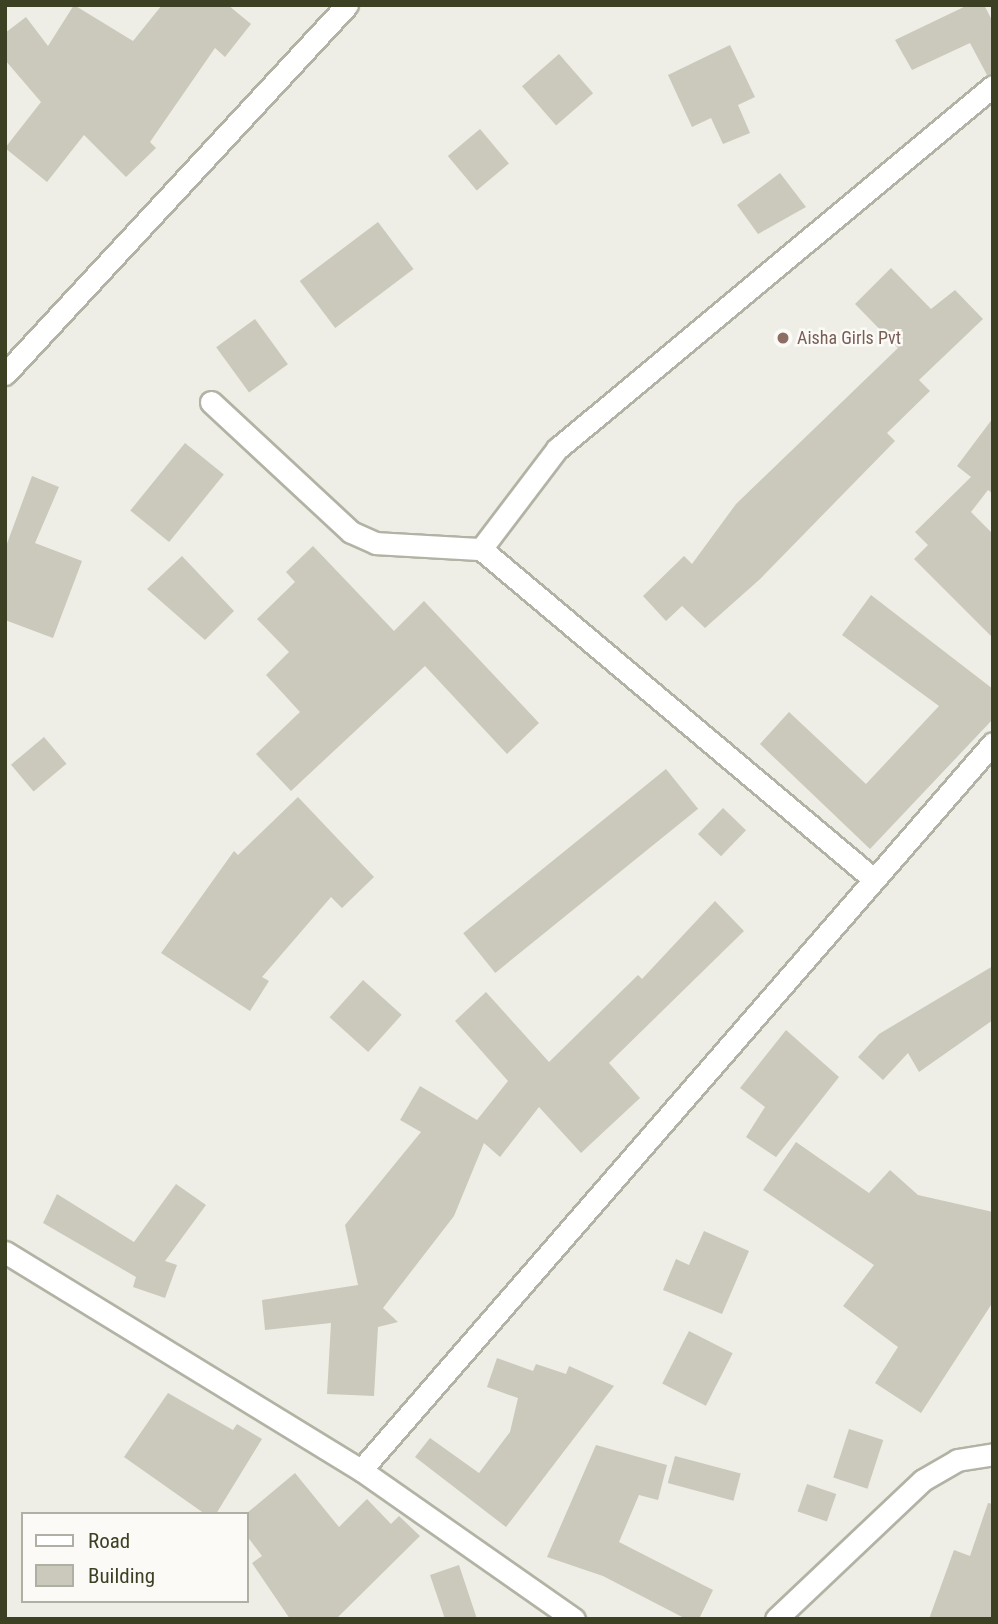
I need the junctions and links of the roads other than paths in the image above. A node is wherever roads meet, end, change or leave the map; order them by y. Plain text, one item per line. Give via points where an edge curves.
1 (347, 5) edge
2 (993, 86) edge
3 (5, 374) edge
4 (211, 402) dead end
5 (481, 549) junction
6 (993, 743) edge
7 (871, 877) junction
8 (7, 1258) edge
9 (993, 1454) edge
10 (361, 1470) junction
11 (574, 1619) edge
12 (776, 1619) edge

1 - 3 street
2 - 5 street via 557,449
4 - 5 street via 351,532 376,543
5 - 7 street
6 - 7 street
7 - 10 street
8 - 10 street
9 - 12 street via 957,1460 923,1480
10 - 11 street

